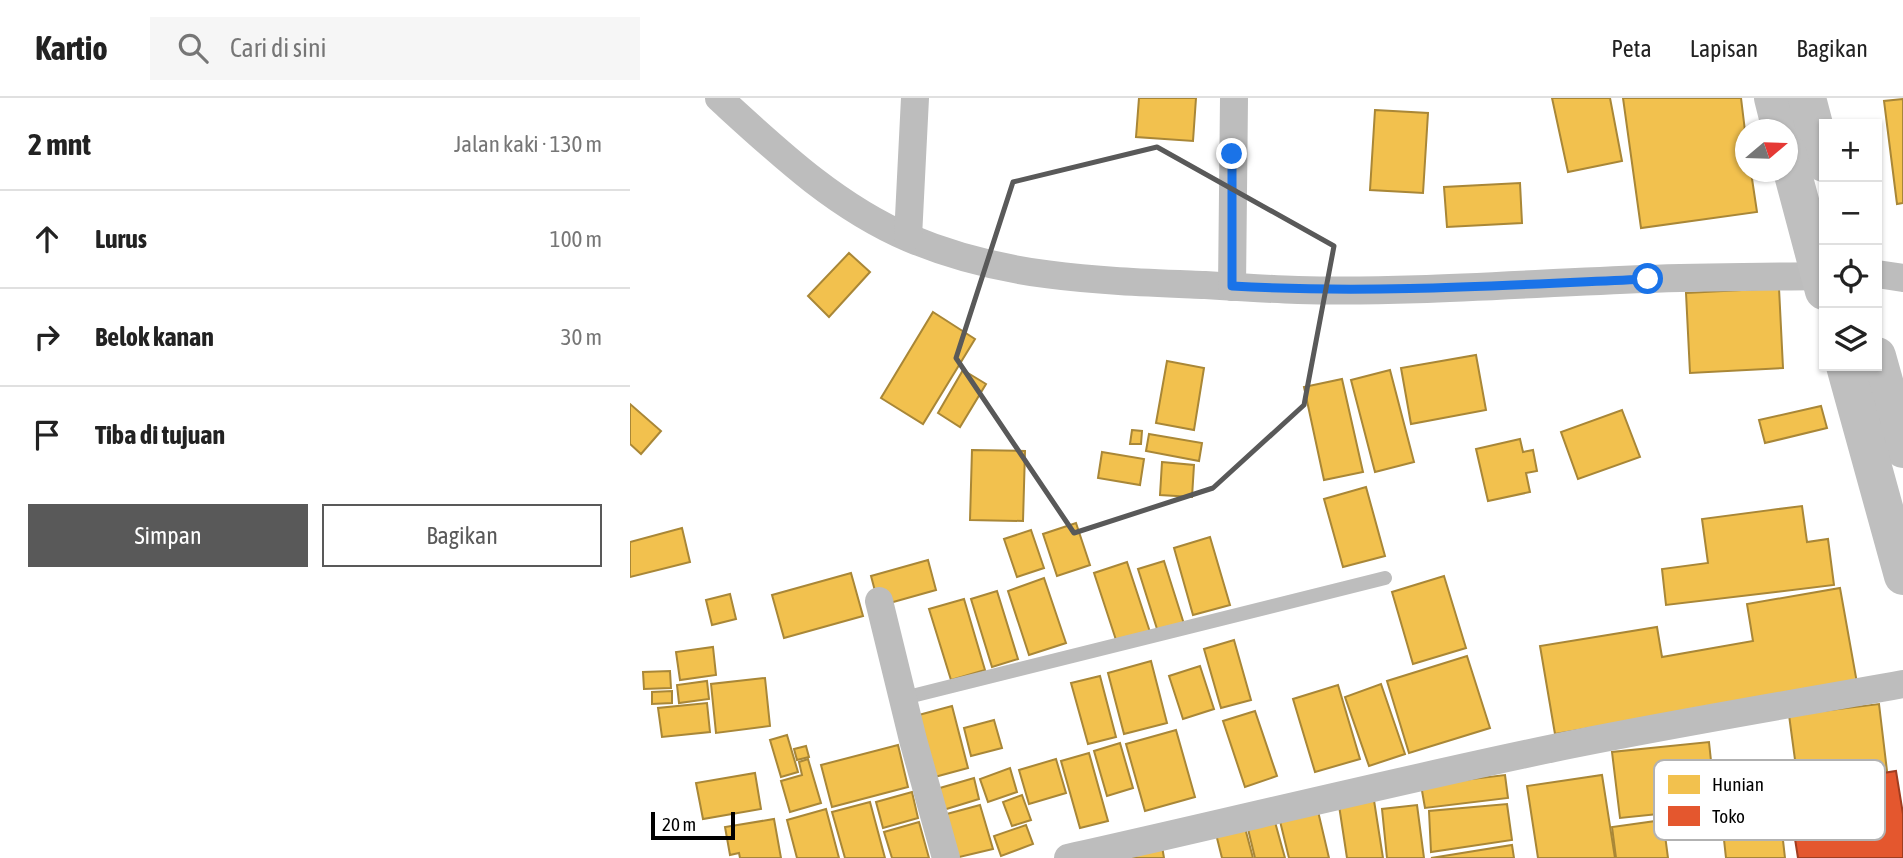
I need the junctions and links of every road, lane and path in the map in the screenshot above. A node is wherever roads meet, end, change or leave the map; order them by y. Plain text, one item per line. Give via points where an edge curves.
1 (719, 98) edge
2 (915, 98) edge
3 (1234, 98) edge
4 (1773, 98) edge
5 (1807, 98) edge
6 (1779, 119) edge
7 (1819, 144) edge
8 (1795, 182) edge
9 (908, 237) junction
10 (1819, 272) edge
11 (1882, 275) edge
12 (1903, 278) edge
13 (1819, 283) edge
14 (1232, 286) junction
15 (1846, 371) edge
16 (1881, 371) edge
17 (1903, 449) edge
18 (1903, 576) edge
19 (1385, 578) dead end
20 (879, 601) dead end
21 (1903, 684) edge
22 (904, 698) junction
23 (946, 858) edge
24 (1068, 858) edge

1 - 9 street via 785,158 841,200
2 - 9 street
3 - 14 street
4 - 6 street
5 - 7 street
8 - 10 street
9 - 14 street via 1024,272
11 - 12 street
13 - 14 street via 1648,279 1375,290
15 - 18 street
16 - 17 street
19 - 22 lane
20 - 22 street
21 - 24 street via 1556,747
22 - 23 street

